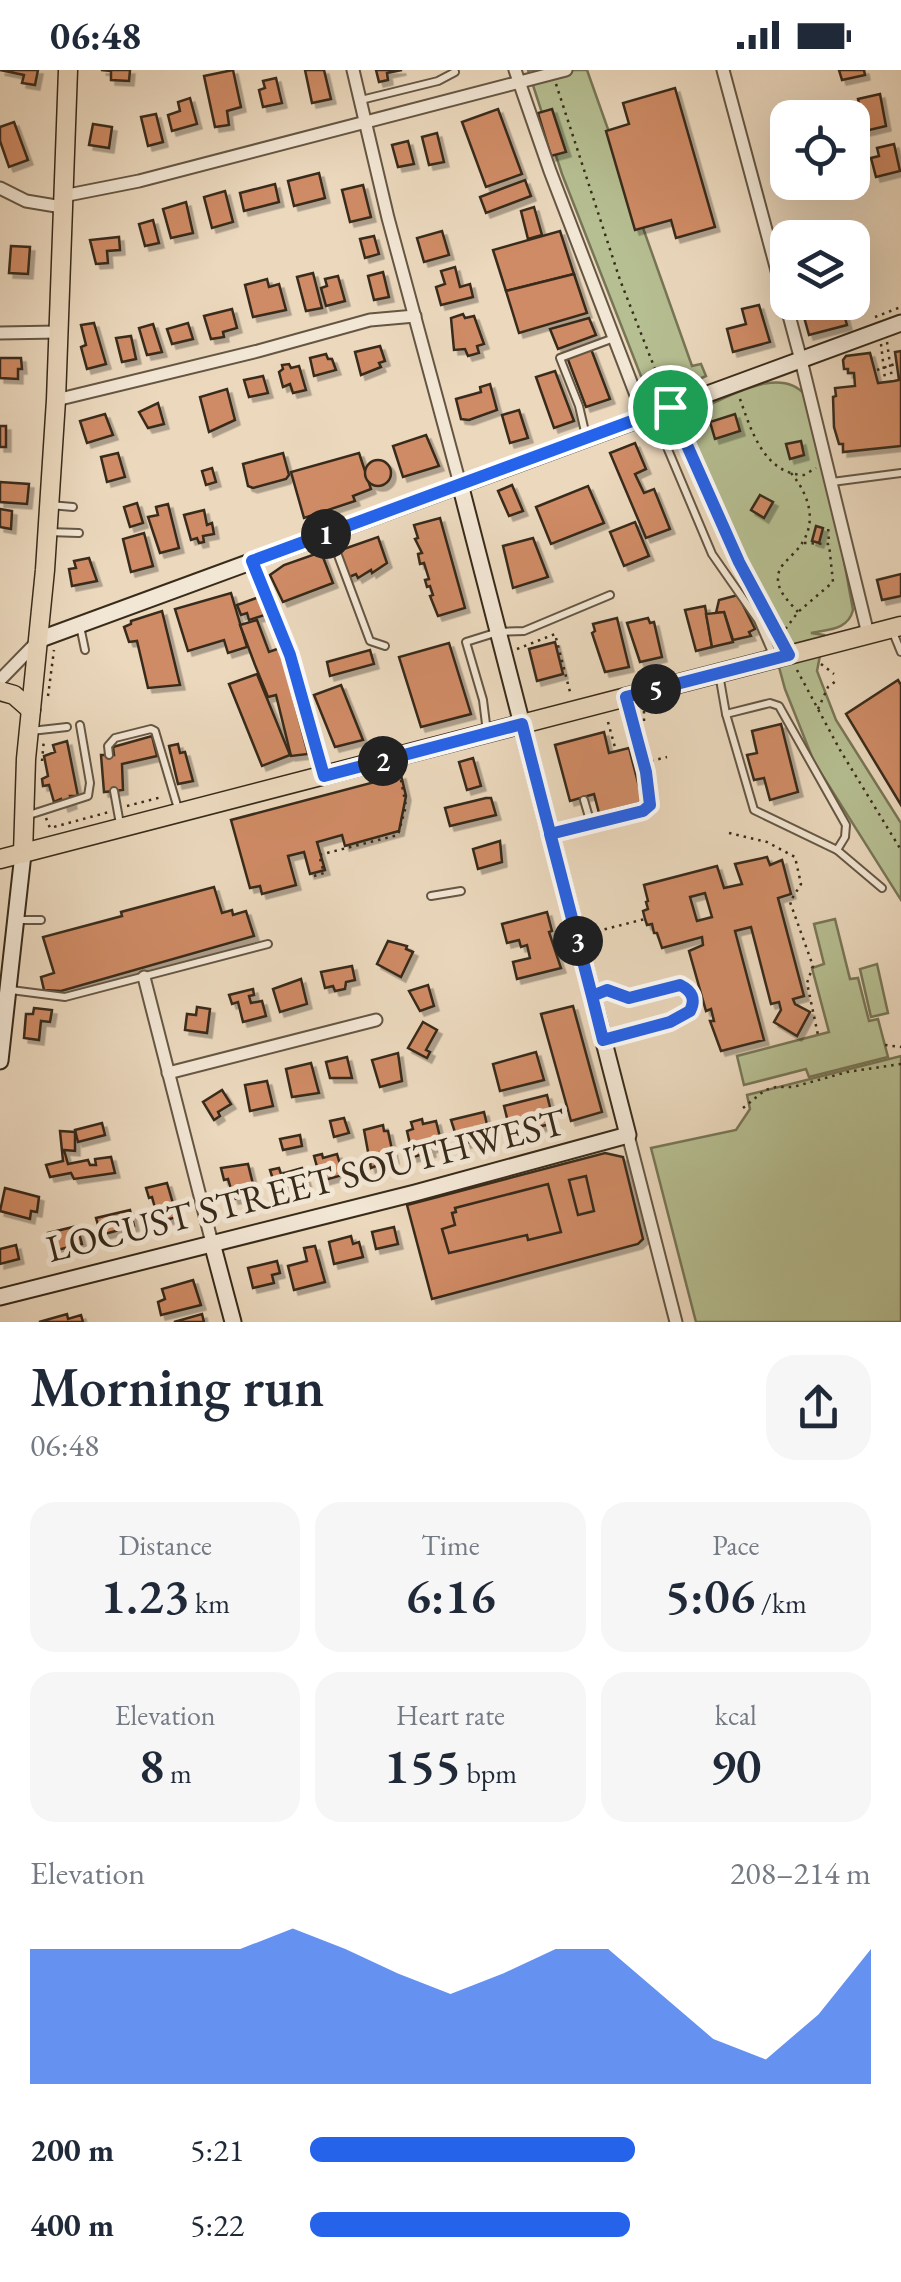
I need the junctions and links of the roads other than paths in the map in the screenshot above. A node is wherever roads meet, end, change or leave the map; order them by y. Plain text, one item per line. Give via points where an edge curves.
1 (68, 70) edge
2 (354, 70) edge
3 (564, 70) edge
4 (723, 70) edge
5 (455, 72) edge
6 (517, 76) edge
7 (360, 100) junction
8 (365, 122) junction
9 (0, 188) edge
10 (62, 202) junction
11 (415, 316) junction
12 (901, 323) edge
13 (58, 332) junction
14 (0, 333) edge
15 (614, 338) junction
16 (801, 360) junction
17 (56, 400) junction
18 (648, 415) junction
19 (586, 438) junction
20 (901, 473) edge
21 (832, 482) junction
22 (460, 484) junction
23 (48, 504) junction
24 (73, 508) dead end
25 (47, 532) junction
26 (79, 533) dead end
27 (330, 533) junction
28 (252, 561) junction
29 (610, 595) dead end
30 (80, 624) junction
31 (898, 627) edge
32 (498, 632) junction
33 (868, 634) junction
34 (46, 642) junction
35 (385, 646) dead end
36 (85, 650) dead end
37 (901, 652) edge
38 (782, 657) junction
39 (719, 673) junction
40 (0, 680) edge
41 (0, 690) edge
42 (626, 697) junction
43 (31, 710) junction
44 (726, 714) junction
45 (522, 724) junction
46 (80, 725) dead end
47 (66, 727) dead end
48 (37, 730) junction
49 (487, 734) junction
50 (109, 755) dead end
51 (324, 776) junction
52 (114, 791) dead end
53 (584, 800) dead end
54 (36, 813) junction
55 (179, 813) junction
56 (119, 818) junction
57 (591, 824) junction
58 (550, 834) junction
59 (837, 850) junction
60 (23, 854) junction
61 (0, 860) edge
62 (882, 888) dead end
63 (461, 891) dead end
64 (431, 896) dead end
65 (40, 920) dead end
66 (9, 928) edge
67 (268, 944) dead end
68 (144, 977) junction
69 (7, 990) junction
70 (592, 996) junction
71 (376, 1020) dead end
72 (603, 1040) junction
73 (0, 1061) edge
74 (168, 1073) junction
75 (628, 1135) junction
76 (212, 1243) junction
77 (0, 1297) edge
78 (233, 1322) edge
79 (676, 1322) edge

1 - 10 main road
2 - 7 street
3 - 6 street
4 - 16 street
5 - 7 lane
6 - 8 street
6 - 15 street
7 - 8 street
8 - 10 street
8 - 11 street
9 - 10 street via 26,202
10 - 13 main road
11 - 17 street via 370,320
11 - 22 street
12 - 16 street
13 - 14 street
13 - 17 main road
15 - 18 street
15 - 19 lane via 560,358
16 - 18 street
16 - 21 street
17 - 23 main road
18 - 19 street
18 - 38 lane via 712,554
19 - 22 street
20 - 21 lane
21 - 33 street
22 - 27 street
22 - 32 street
23 - 24 lane
23 - 25 main road
25 - 26 lane
25 - 34 main road
27 - 28 street
27 - 35 lane via 370,641
28 - 30 street
28 - 51 lane via 290,655
29 - 32 lane via 524,630
30 - 34 street
30 - 36 lane
31 - 33 main road
31 - 37 lane
32 - 45 street
32 - 49 lane via 466,642
33 - 38 main road
34 - 40 street
34 - 43 main road
38 - 39 main road
39 - 42 main road
39 - 44 lane
41 - 43 main road
42 - 45 main road
42 - 57 lane via 650,805
43 - 48 main road
44 - 59 lane via 754,810
44 - 59 lane via 780,706 846,825
45 - 49 main road
45 - 58 street
46 - 54 lane via 88,796
47 - 48 lane
48 - 54 main road
49 - 51 main road
50 - 55 lane via 116,738 155,731
51 - 55 main road
52 - 56 lane
53 - 57 lane
54 - 60 main road
55 - 56 main road
56 - 60 main road
57 - 58 lane
58 - 70 street
59 - 62 lane
60 - 61 main road
60 - 66 street
63 - 64 lane
65 - 66 lane
66 - 69 street
67 - 68 lane
68 - 69 lane via 65,997
68 - 74 street
69 - 73 street
70 - 72 street
70 - 72 lane via 607,990 629,998 680,985 694,999 690,1011 670,1022
71 - 74 street
72 - 75 street
74 - 76 street
75 - 76 street, LOCUST STREET SOUTHWEST
75 - 79 street
76 - 77 street, LOCUST STREET SOUTHWEST
76 - 78 street

